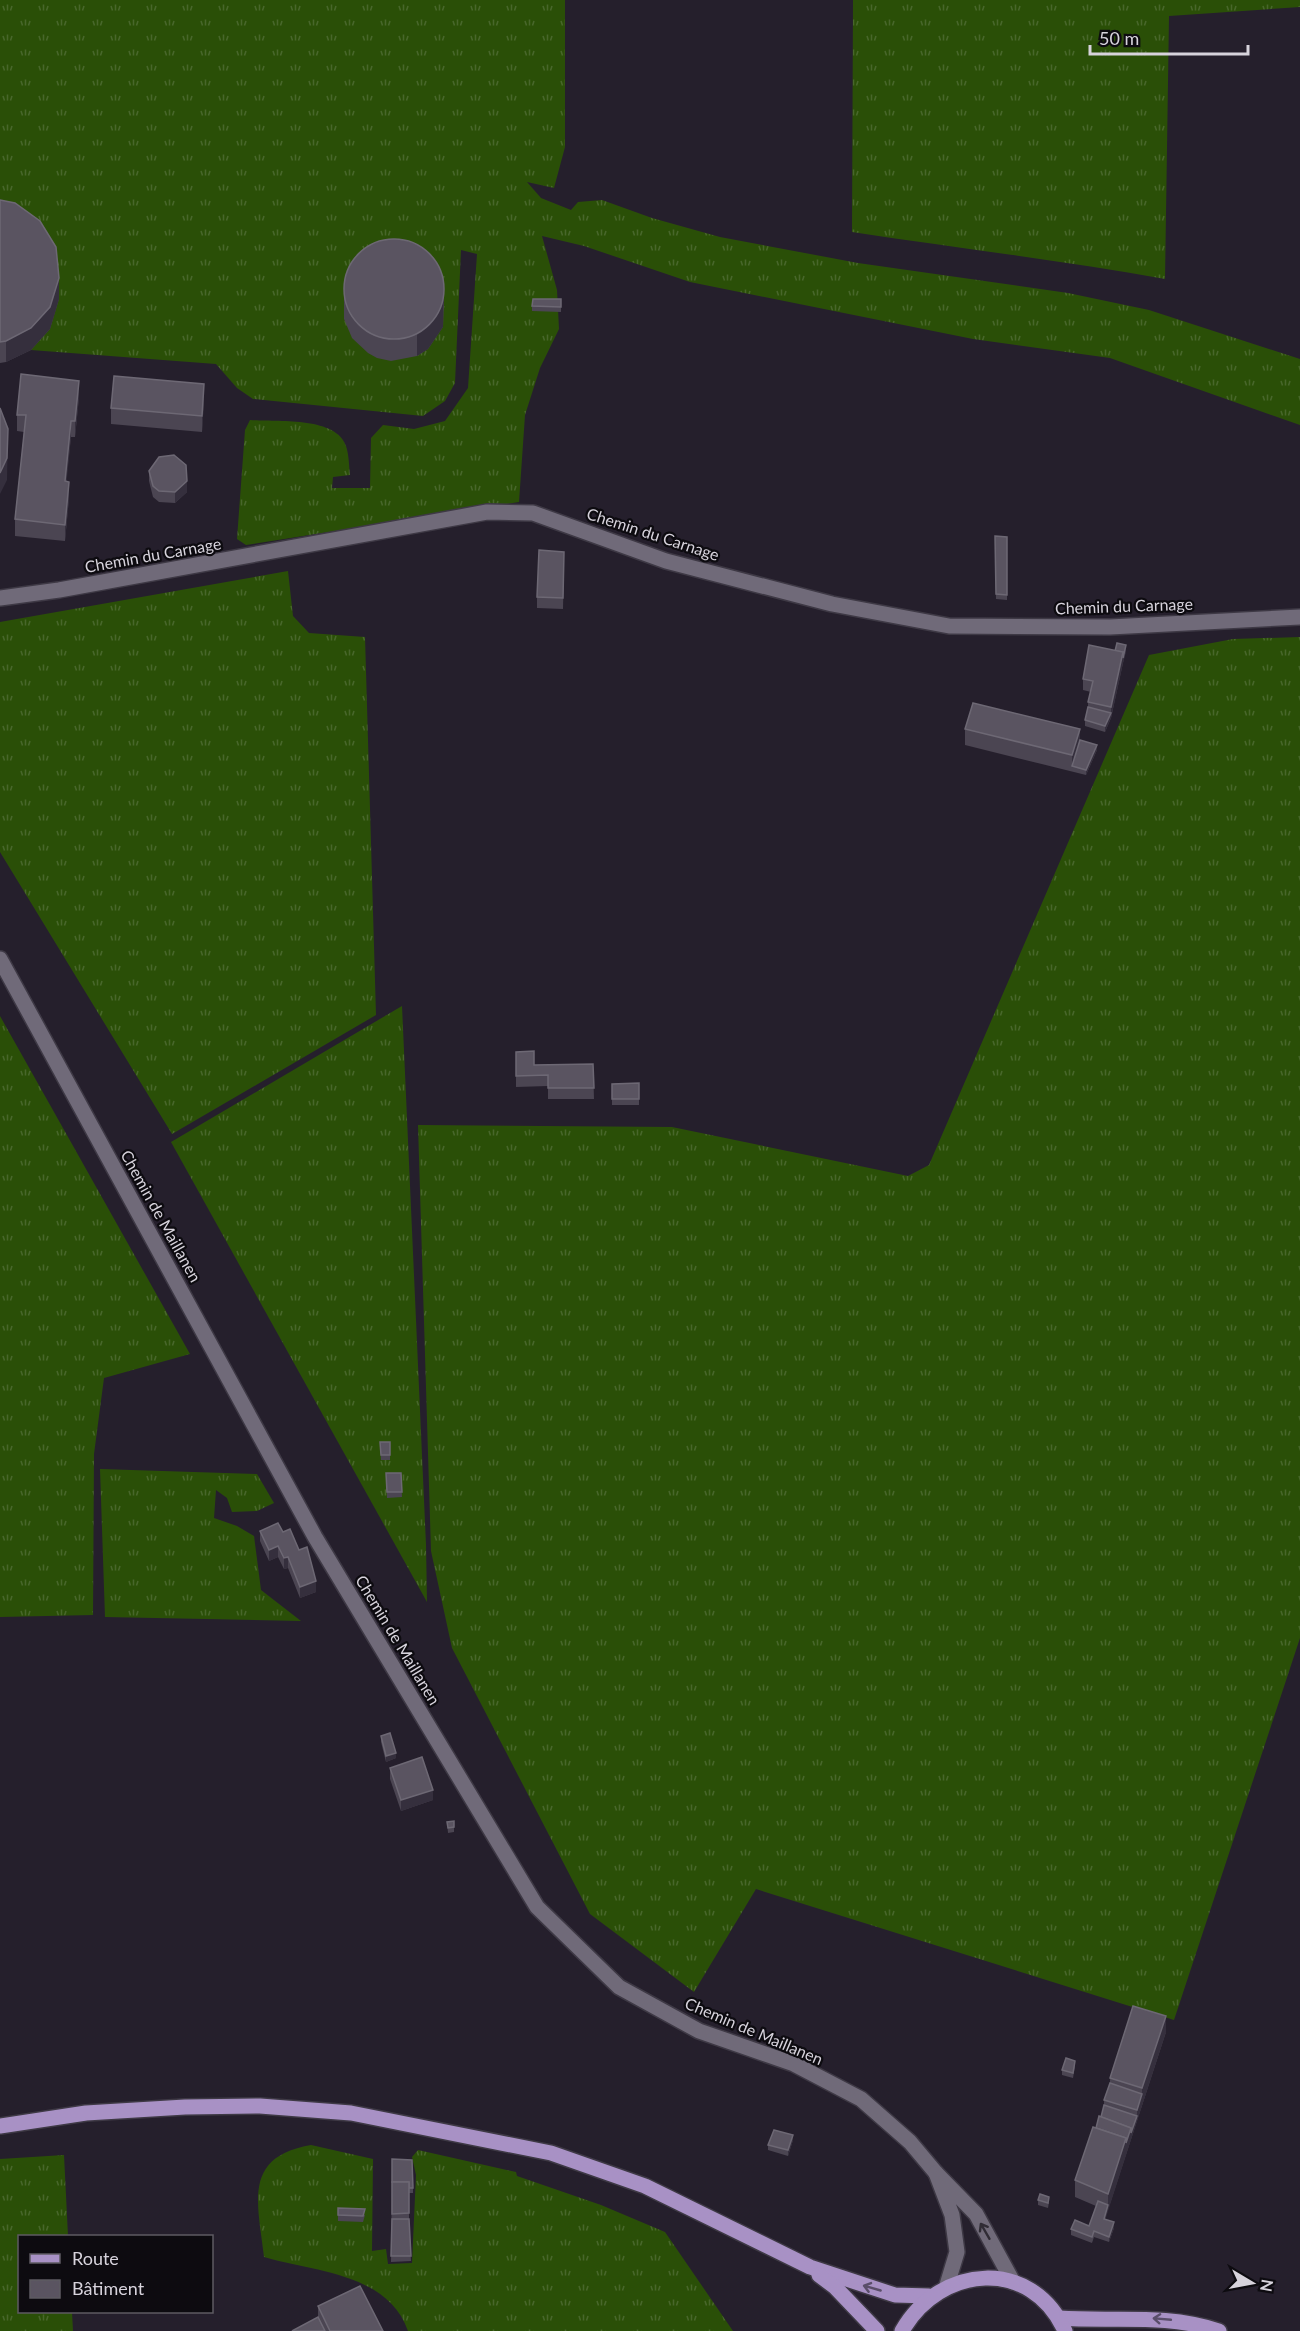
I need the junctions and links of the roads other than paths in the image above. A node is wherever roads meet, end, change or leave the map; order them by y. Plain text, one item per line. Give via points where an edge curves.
1 (0, 598) edge
2 (1300, 616) edge
3 (0, 959) edge
4 (0, 2126) edge
5 (936, 2173) junction
6 (810, 2267) junction
7 (1013, 2283) junction
8 (947, 2285) junction
9 (929, 2296) junction
10 (1062, 2325) edge
11 (877, 2331) edge
12 (902, 2331) edge
13 (1219, 2331) edge

1 - 2 street, Chemin du Carnage via 487,512 533,513 666,561 832,604 949,626 1110,627
3 - 5 street, Chemin de Maillanen via 315,1537 537,1907 619,1987 699,2031 794,2064 861,2099 910,2142
4 - 6 main road via 86,2113 185,2107 260,2106 351,2113 551,2153 645,2186
7 -> 5 street via 976,2214
5 - 8 street via 952,2215 957,2252
9 -> 6 main road via 895,2295
6 - 11 main road
7 - 8 main road via 991,2278
7 - 10 main road via 1039,2297
8 - 9 main road
9 - 12 main road via 912,2313
13 -> 10 main road via 1191,2322 1154,2318

